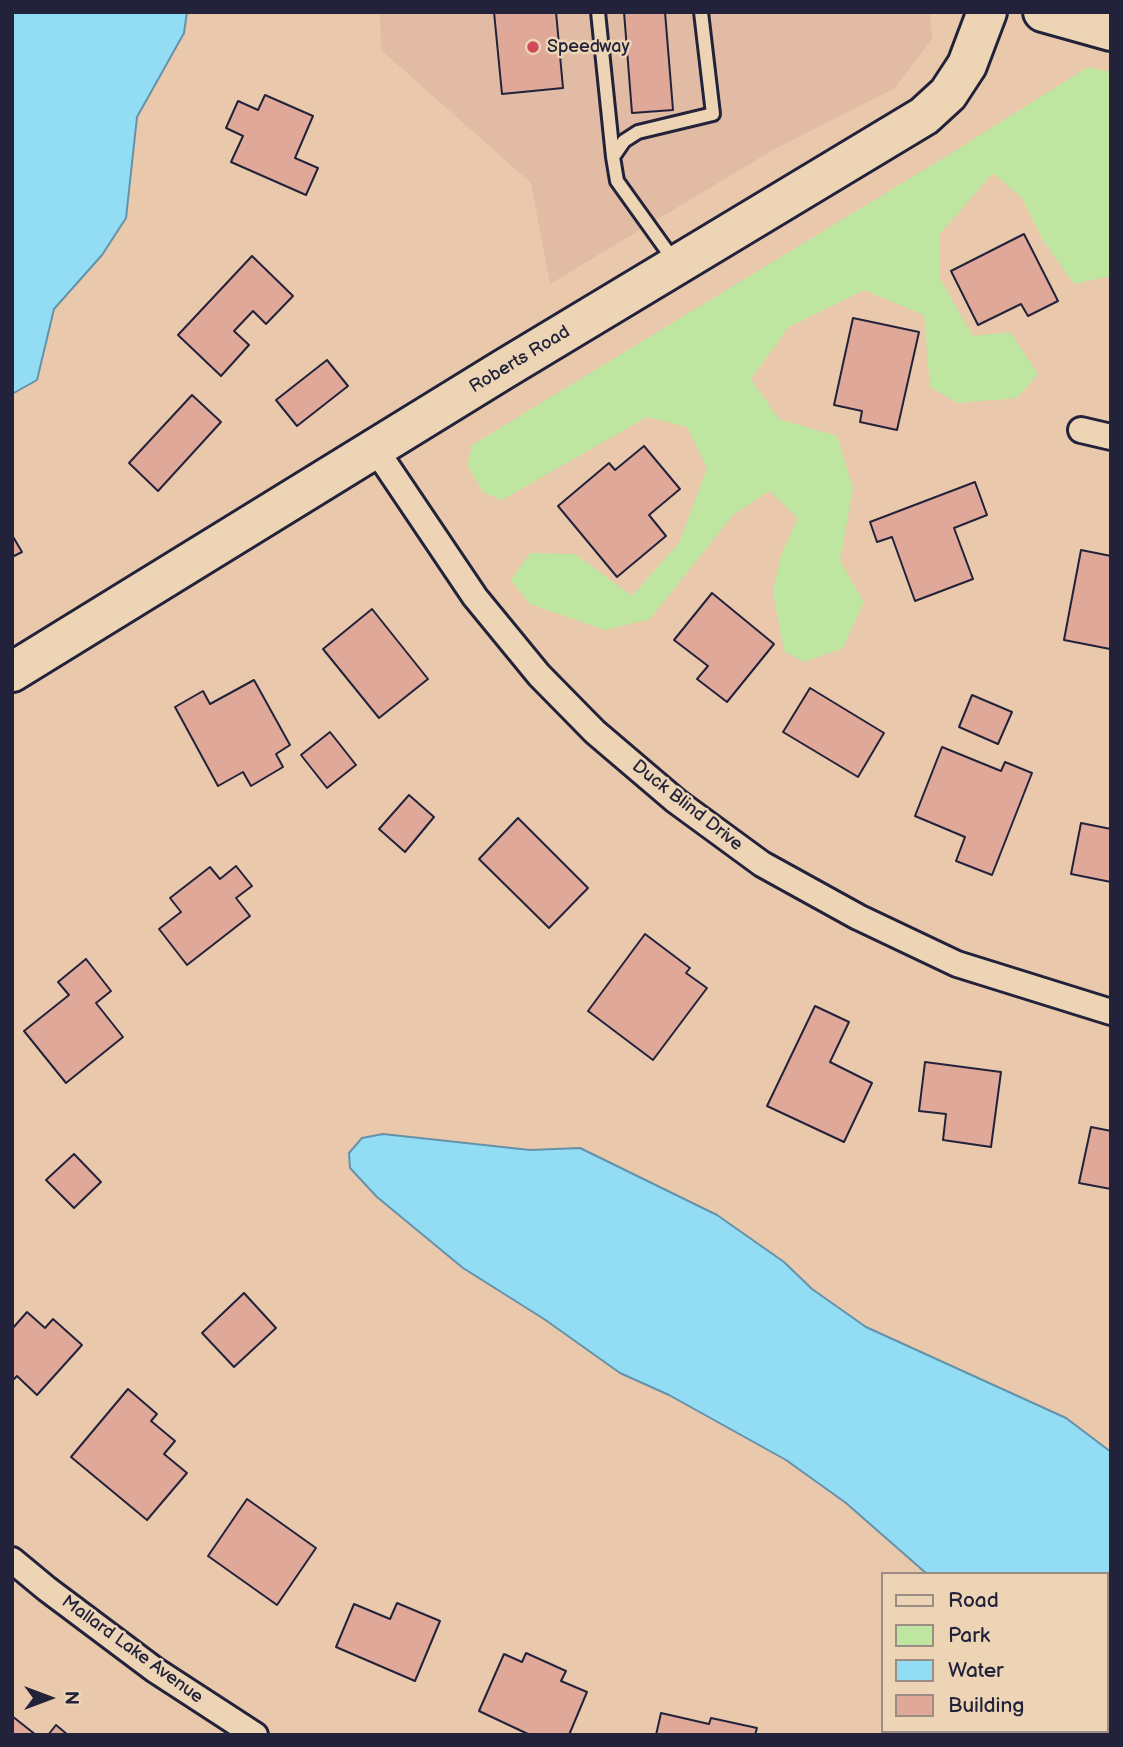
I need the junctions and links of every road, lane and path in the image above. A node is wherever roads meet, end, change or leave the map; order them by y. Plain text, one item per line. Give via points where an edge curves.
1 (598, 12) edge
2 (701, 12) edge
3 (987, 12) edge
4 (1043, 12) edge
5 (1111, 31) edge
6 (613, 157) junction
7 (678, 265) junction
8 (1081, 430) dead end
9 (1111, 437) edge
10 (376, 450) junction
11 (12, 672) edge
12 (1111, 1012) edge
13 (12, 1560) edge
14 (255, 1735) edge

1 - 6 lane
2 - 6 lane via 713,114 638,132 624,141
3 - 7 main road, Roberts Road via 967,65 948,94 924,116
4 - 5 main road
6 - 7 lane via 617,181
7 - 10 main road, Roberts Road
8 - 9 street
10 - 11 main road, Roberts Road
10 - 12 street, Duck Blind Drive via 475,597 539,675 595,732 676,800 762,864 858,917 957,964
13 - 14 street, Mallard Lake Avenue via 155,1670

